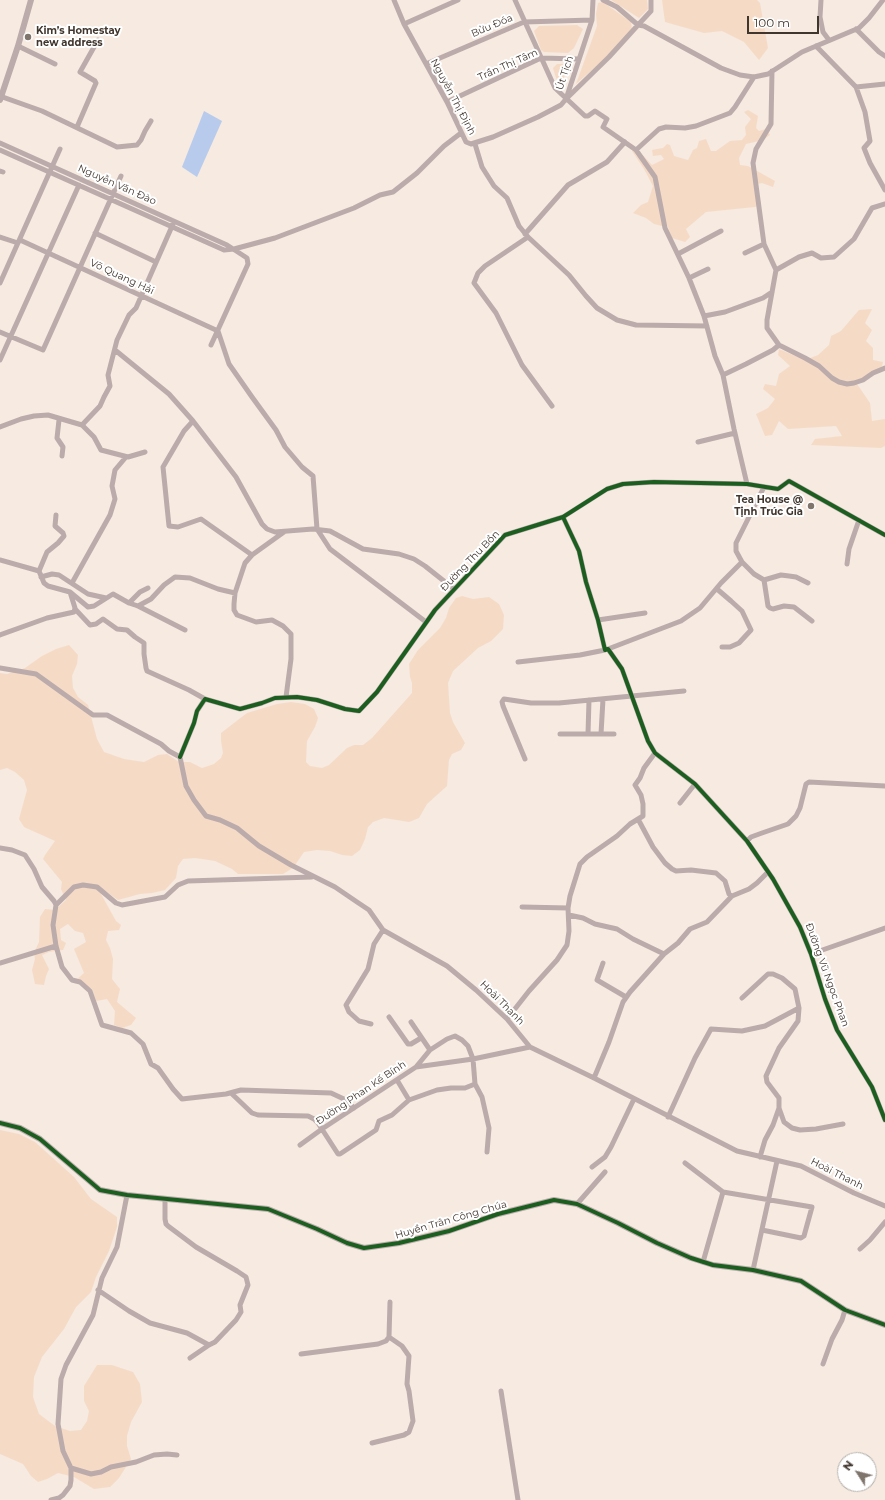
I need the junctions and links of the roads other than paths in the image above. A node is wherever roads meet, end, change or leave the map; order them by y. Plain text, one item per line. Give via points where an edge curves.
1 (31, 0) edge
2 (394, 0) edge
3 (458, 0) edge
4 (515, 0) edge
5 (593, 0) edge
6 (603, 0) edge
7 (651, 0) edge
8 (821, 0) edge
9 (883, 0) edge
10 (592, 20) junction
11 (524, 22) junction
12 (404, 24) junction
13 (638, 25) junction
14 (856, 29) junction
15 (98, 40) dead end
16 (829, 40) junction
17 (18, 46) junction
18 (816, 46) junction
19 (885, 56) edge
20 (540, 58) junction
21 (579, 59) junction
22 (55, 64) dead end
23 (426, 64) junction
24 (772, 71) junction
25 (754, 77) junction
26 (885, 84) edge
27 (856, 88) junction
28 (0, 98) edge
29 (566, 99) junction
30 (447, 102) junction
31 (151, 121) dead end
32 (77, 127) junction
33 (461, 133) junction
34 (0, 142) edge
35 (625, 142) junction
36 (475, 144) junction
37 (60, 149) dead end
38 (0, 150) edge
39 (636, 150) junction
40 (53, 166) junction
41 (50, 172) junction
42 (121, 176) dead end
43 (79, 185) junction
44 (885, 190) edge
45 (113, 193) junction
46 (110, 199) junction
47 (885, 204) edge
48 (174, 221) junction
49 (172, 227) junction
50 (721, 231) dead end
51 (95, 233) junction
52 (526, 235) junction
53 (0, 237) edge
54 (19, 241) junction
55 (764, 244) junction
56 (234, 249) junction
57 (48, 253) junction
58 (745, 253) dead end
59 (678, 254) junction
60 (156, 262) junction
61 (80, 267) junction
62 (708, 269) dead end
63 (776, 270) junction
64 (689, 278) junction
65 (0, 282) edge
66 (772, 292) junction
67 (141, 295) junction
68 (704, 316) junction
69 (707, 326) junction
70 (218, 331) junction
71 (0, 332) edge
72 (11, 337) junction
73 (211, 345) dead end
74 (779, 345) junction
75 (115, 350) junction
76 (0, 360) edge
77 (885, 368) edge
78 (723, 374) junction
79 (552, 406) dead end
80 (59, 420) junction
81 (193, 421) junction
82 (82, 425) junction
83 (0, 427) edge
84 (735, 433) junction
85 (698, 442) dead end
86 (145, 452) dead end
87 (62, 456) dead end
88 (126, 457) junction
89 (747, 484) junction
90 (764, 487) junction
91 (56, 515) dead end
92 (563, 517) junction
93 (859, 520) junction
94 (317, 529) junction
95 (285, 531) junction
96 (885, 535) edge
97 (252, 555) junction
98 (0, 560) edge
99 (742, 562) junction
100 (847, 564) dead end
101 (39, 570) junction
102 (42, 577) junction
103 (764, 580) junction
104 (72, 583) junction
105 (808, 583) dead end
106 (148, 588) dead end
107 (454, 589) junction
108 (717, 589) junction
109 (70, 592) junction
110 (235, 593) junction
111 (106, 598) junction
112 (129, 603) junction
113 (138, 606) junction
114 (76, 610) junction
115 (645, 613) dead end
116 (598, 620) junction
117 (426, 622) junction
118 (812, 622) dead end
119 (185, 630) dead end
120 (0, 635) edge
121 (722, 647) dead end
122 (607, 649) junction
123 (518, 662) dead end
124 (0, 668) edge
125 (684, 691) dead end
126 (286, 697) junction
127 (632, 697) junction
128 (205, 699) junction
129 (603, 699) junction
130 (589, 700) junction
131 (560, 734) dead end
132 (588, 734) junction
133 (601, 734) junction
134 (614, 734) dead end
135 (655, 753) junction
136 (180, 757) junction
137 (525, 759) dead end
138 (695, 784) junction
139 (885, 786) edge
140 (680, 803) dead end
141 (638, 819) junction
142 (747, 841) junction
143 (0, 848) edge
144 (768, 872) junction
145 (313, 877) junction
146 (732, 896) junction
147 (56, 905) junction
148 (522, 907) dead end
149 (568, 908) junction
150 (569, 915) junction
151 (885, 928) edge
152 (384, 930) junction
153 (56, 946) junction
154 (664, 954) junction
155 (811, 954) junction
156 (0, 963) edge
157 (603, 963) dead end
158 (626, 997) junction
159 (742, 998) dead end
160 (800, 1008) junction
161 (389, 1017) dead end
162 (507, 1019) junction
163 (411, 1022) dead end
164 (371, 1024) dead end
165 (421, 1038) junction
166 (530, 1047) junction
167 (430, 1050) junction
168 (473, 1059) junction
169 (416, 1067) junction
170 (594, 1078) junction
171 (397, 1080) junction
172 (475, 1084) junction
173 (231, 1093) junction
174 (634, 1099) junction
175 (409, 1100) junction
176 (354, 1108) junction
177 (779, 1108) junction
178 (668, 1117) junction
179 (885, 1120) edge
180 (0, 1123) edge
181 (842, 1124) dead end
182 (322, 1129) junction
183 (300, 1145) dead end
184 (487, 1152) dead end
185 (760, 1157) junction
186 (776, 1161) junction
187 (685, 1163) dead end
188 (592, 1167) dead end
189 (605, 1172) dead end
190 (723, 1192) junction
191 (127, 1195) junction
192 (165, 1199) junction
193 (768, 1199) junction
194 (577, 1204) junction
195 (885, 1206) edge
196 (885, 1222) edge
197 (762, 1230) junction
198 (860, 1249) dead end
199 (704, 1262) junction
200 (753, 1270) junction
201 (98, 1290) junction
202 (390, 1302) dead end
203 (845, 1310) junction
204 (885, 1325) edge
205 (389, 1337) junction
206 (209, 1345) junction
207 (301, 1354) dead end
208 (190, 1358) dead end
209 (823, 1364) dead end
210 (501, 1392) dead end
211 (372, 1443) dead end
212 (177, 1455) dead end
213 (71, 1468) junction
214 (51, 1500) edge
215 (518, 1500) edge

1 - 17 street
2 - 12 street, Nguyễn Thị Định
3 - 12 street
4 - 11 street
5 - 10 street, Út Tịch
6 - 13 street via 617,7
7 - 13 street via 651,11
8 - 16 street via 820,17 823,32
9 - 14 street via 869,18
10 - 11 street, Bửu Đóa
10 - 21 street, Út Tịch
11 - 20 street
11 - 23 street, Bửu Đóa
12 - 23 street, Nguyễn Thị Định
13 - 25 street via 714,65 740,76
13 - 29 street
14 - 16 street
14 - 19 street
15 - 32 street via 80,72 96,83
16 - 18 street
17 - 22 street
17 - 28 street
18 - 24 street
18 - 27 street
20 - 21 street, Trần Thị Tâm
20 - 29 street via 553,85
20 - 30 street, Trần Thị Tâm
21 - 29 street, Út Tịch
23 - 30 street, Nguyễn Thị Định
24 - 25 street
24 - 55 street via 772,124 756,149 753,159
25 - 39 street via 730,113 692,127 662,128 655,131
26 - 27 street
27 - 44 street via 865,112 870,142 864,148
28 - 32 street via 32,107
29 - 35 street via 584,116 595,111 607,119 603,127
29 - 36 street, Út Tịch via 561,105 538,117
30 - 33 street, Nguyễn Thị Định
31 - 32 street via 136,146 114,147
33 - 36 street, Nguyễn Thị Định via 468,144
33 - 56 street via 393,192 275,238
34 - 40 street, Nguyễn Văn Đào
35 - 39 street
35 - 52 street via 607,162 568,185
36 - 52 street, Nguyễn Thị Định via 482,167 494,186 507,198
37 - 40 street
38 - 41 street, Nguyễn Văn Đào
39 - 59 street via 656,179 665,228
40 - 41 street
40 - 45 street, Nguyễn Văn Đào
41 - 43 street, Nguyễn Văn Đào
41 - 54 street
42 - 45 street
43 - 46 street, Nguyễn Văn Đào
43 - 57 street
45 - 46 street
45 - 48 street, Nguyễn Văn Đào
46 - 49 street, Nguyễn Văn Đào
46 - 51 street
47 - 63 street via 869,210 854,238 834,258 821,258 812,253
48 - 49 street
48 - 56 street, Nguyễn Văn Đào
49 - 56 street, Nguyễn Văn Đào via 224,250
49 - 60 street
50 - 59 street
51 - 60 street
51 - 61 street
52 - 69 street, Nguyễn Thị Định via 569,275 593,304 612,318 642,326
52 - 79 street via 485,266 478,273 474,283 496,313 522,365
53 - 54 street, Võ Quang Hải
54 - 57 street, Võ Quang Hải
54 - 65 street
55 - 58 street
55 - 63 street
56 - 70 street, Nguyễn Văn Đào via 247,258 248,264
57 - 61 street, Võ Quang Hải
57 - 72 street
59 - 64 street
60 - 67 street
61 - 67 street, Võ Quang Hải
61 - 72 street via 42,350
62 - 64 street
63 - 66 street
64 - 68 street
66 - 68 street via 725,312
66 - 74 street via 767,325
67 - 70 street, Võ Quang Hải
67 - 75 street via 117,340
68 - 69 street
69 - 78 street
70 - 73 street, Nguyễn Văn Đào
70 - 94 street via 229,364 276,430 285,447 313,476
71 - 72 street
72 - 76 street
74 - 77 street via 818,366 832,378 847,384 863,380
74 - 78 street
75 - 81 street via 169,394
75 - 82 street via 108,375 110,386 100,406
78 - 84 street
80 - 82 street
80 - 83 street via 48,415 34,416
80 - 87 street via 57,438 63,447
81 - 95 street via 236,477 262,524 272,531
81 - 97 street via 184,431 164,467 169,526 178,527 201,519
82 - 88 street via 94,437 101,450
84 - 85 street
84 - 89 street
86 - 88 street
88 - 104 street via 115,470 112,486 115,499 110,515
89 - 90 street, Đường Thu Bồn
89 - 92 street, Đường Thu Bồn via 623,484 607,489
90 - 93 street, Đường Thu Bồn via 778,489 789,481
90 - 99 street via 736,543 736,551
91 - 101 street via 55,526 64,536 47,552
92 - 107 street, Đường Thu Bồn via 505,535
92 - 116 street, Đường Vũ Ngọc Phan via 579,551
93 - 96 street, Đường Thu Bồn
93 - 100 street via 849,549
94 - 95 street
94 - 107 street via 330,531 363,549 399,554 414,559
94 - 117 street via 330,549
95 - 97 street
97 - 110 street via 245,563
98 - 101 street
99 - 103 street
99 - 108 street
101 - 102 street
102 - 104 street via 52,574
102 - 109 street via 48,586
103 - 105 street via 789,576
103 - 118 street via 770,608 794,608
104 - 111 street via 90,595
106 - 112 street
107 - 117 street, Đường Thu Bồn
108 - 121 street via 742,611 751,630 739,643
108 - 122 street via 700,608 681,621
109 - 111 street via 88,607
109 - 114 street
110 - 113 street via 181,576 175,577 151,599
110 - 126 street via 234,610 237,615 256,622 272,620 291,634
111 - 112 street via 113,594
112 - 113 street
113 - 119 street
114 - 120 street
114 - 128 street via 90,625 103,619 117,629 127,630 144,643 148,671
115 - 116 street
116 - 122 street, Đường Vũ Ngọc Phan
117 - 126 street, Đường Thu Bồn via 377,692 359,711 317,700
122 - 123 street via 580,655
122 - 127 street, Đường Vũ Ngọc Phan via 622,669
124 - 136 street via 36,674 93,715 107,715
125 - 127 street
126 - 128 street via 240,708
127 - 129 street
127 - 135 street, Đường Vũ Ngọc Phan
128 - 136 street via 197,711
129 - 130 street
129 - 133 street
130 - 132 street
130 - 137 street via 531,703 504,699 503,706
131 - 132 street
132 - 133 street
133 - 134 street
135 - 138 street, Đường Vũ Ngọc Phan
135 - 141 street via 635,785 643,804 643,816
136 - 145 street, Hoài Thanh via 186,786 206,816 237,828 259,846
138 - 140 street
138 - 142 street, Đường Vũ Ngọc Phan
139 - 142 street via 809,782 806,784 796,816 788,824 762,832
141 - 146 street via 653,847 672,869 716,873 725,881
141 - 149 street via 580,864
142 - 144 street, Đường Vũ Ngọc Phan
143 - 147 street via 25,855 42,887
144 - 146 street via 749,889
144 - 155 street, Đường Vũ Ngọc Phan via 800,926
145 - 147 street via 188,881 178,885 165,897 122,904 116,903 97,887 83,885 74,887
145 - 152 street, Hoài Thanh via 335,887 369,910
146 - 154 street via 707,922 690,929
147 - 153 street
148 - 149 street
149 - 150 street
150 - 154 street via 617,929
150 - 162 street via 567,945
151 - 155 street
152 - 162 street, Hoài Thanh via 447,966
152 - 164 street via 374,944 368,969 346,1005 358,1021
153 - 156 street
153 - 173 street via 62,967 72,980 80,982 90,991 102,1025 131,1033 143,1044 151,1064 158,1068 182,1100
154 - 158 street
155 - 179 street, Đường Vũ Ngọc Phan via 837,1030 872,1087
157 - 158 street via 597,980
158 - 170 street
159 - 160 street via 768,974 773,974 795,988
160 - 177 street via 798,1021 778,1048 766,1076 767,1082 779,1098
160 - 178 street via 765,1026 742,1031 711,1029
161 - 165 street via 408,1044
162 - 166 street, Hoài Thanh
163 - 165 street
165 - 167 street
166 - 168 street, Đường Phan Kế Bính
166 - 170 street, Hoài Thanh
167 - 168 street via 455,1036 468,1046
167 - 169 street
168 - 169 street, Đường Phan Kế Bính
168 - 172 street
169 - 171 street, Đường Phan Kế Bính
170 - 174 street, Hoài Thanh
171 - 175 street
171 - 176 street, Đường Phan Kế Bính
172 - 175 street via 465,1088 437,1090
172 - 184 street via 482,1097 489,1128
173 - 176 street via 241,1090 331,1093 346,1100
173 - 182 street via 258,1115 308,1116
174 - 178 street, Hoài Thanh
174 - 188 street via 611,1147 604,1158
175 - 182 street via 392,1115 379,1121 376,1130 340,1154
176 - 182 street, Đường Phan Kế Bính
177 - 181 street via 784,1122 792,1128 816,1129
177 - 185 street
178 - 185 street, Hoài Thanh via 737,1152
180 - 191 street, Huyền Trân Công Chúa via 20,1128 40,1139 100,1190
182 - 183 street, Đường Phan Kế Bính
185 - 186 street, Hoài Thanh
186 - 193 street
186 - 195 street, Hoài Thanh via 801,1166
187 - 190 street
189 - 194 street
190 - 193 street
190 - 199 street
191 - 192 street, Huyền Trân Công Chúa
191 - 201 street via 117,1247
192 - 194 street, Huyền Trân Công Chúa via 268,1209 346,1243 364,1248 449,1231 498,1214 554,1200
192 - 206 street via 165,1219 168,1226 196,1248 243,1274 248,1281 239,1316
193 - 197 street
193 - 197 street via 812,1207 804,1236 801,1238
194 - 199 street, Huyền Trân Công Chúa via 657,1243
196 - 198 street
197 - 200 street
199 - 200 street, Huyền Trân Công Chúa
200 - 203 street, Huyền Trân Công Chúa via 801,1281
201 - 206 street via 150,1323 187,1333
201 - 213 street via 93,1315 61,1379 58,1424 63,1451
202 - 205 street
203 - 204 street, Huyền Trân Công Chúa
203 - 209 street
205 - 207 street via 378,1344
205 - 211 street via 402,1346 409,1356 407,1384 413,1421 409,1432 404,1435
206 - 208 street
210 - 215 street
212 - 213 street via 154,1455 91,1474
213 - 214 street via 71,1480 67,1491 59,1498

